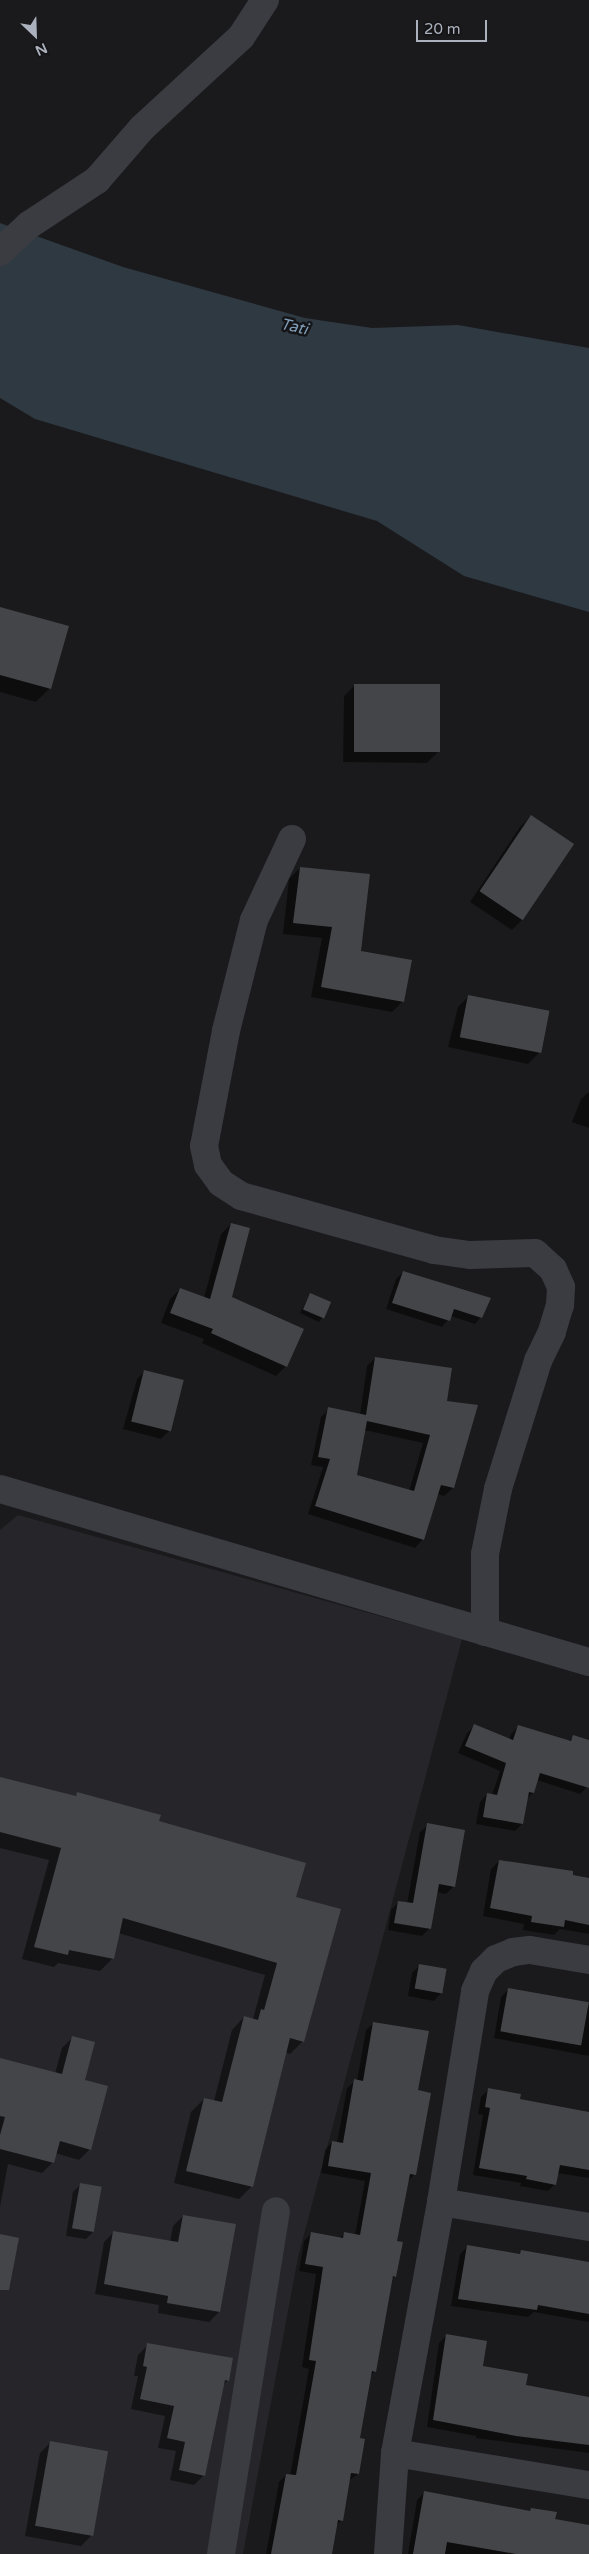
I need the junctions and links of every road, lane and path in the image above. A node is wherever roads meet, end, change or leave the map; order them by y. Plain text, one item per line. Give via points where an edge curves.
1 (266, 0) edge
2 (0, 252) edge
3 (292, 839) dead end
4 (0, 1489) edge
5 (485, 1632) junction
6 (589, 1662) edge
7 (589, 1960) edge
8 (441, 2202) junction
9 (276, 2211) dead end
10 (589, 2227) edge
11 (395, 2453) junction
12 (589, 2485) edge
13 (222, 2554) edge
14 (388, 2554) edge

1 - 2 street via 241,37 142,128 97,180 29,224
3 - 5 street via 254,920 231,1012 204,1146 208,1165 221,1183 241,1196 434,1250 470,1255 536,1253 553,1269 561,1287 560,1305 538,1361 498,1490 485,1554
4 - 5 street
5 - 6 street
7 - 8 street via 530,1950 512,1952 496,1959 484,1971 476,1991
8 - 10 street
8 - 11 street
9 - 13 street
11 - 12 street
11 - 14 street

